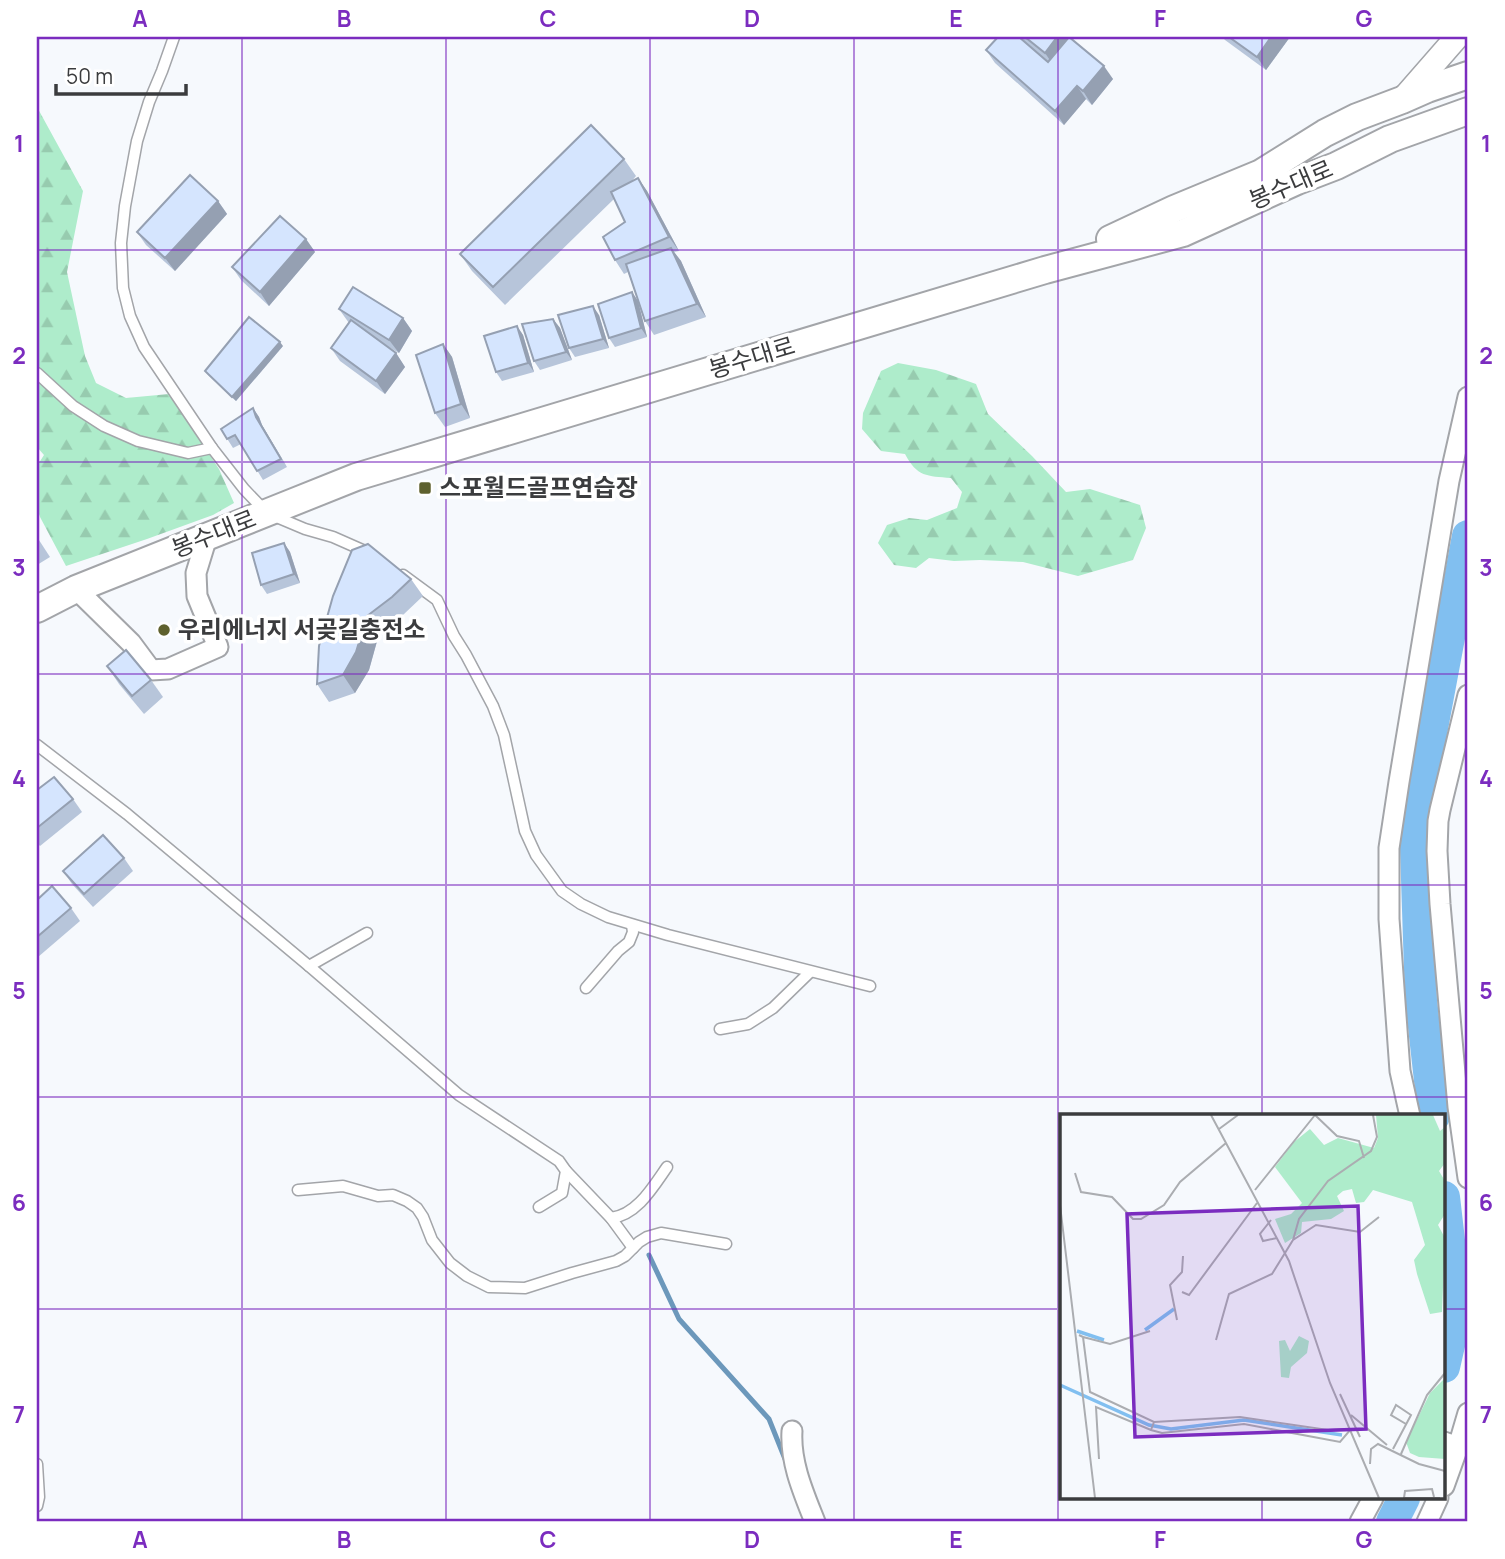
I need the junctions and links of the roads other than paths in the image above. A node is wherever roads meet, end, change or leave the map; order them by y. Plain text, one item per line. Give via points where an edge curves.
1 (174, 37) edge
2 (1457, 37) edge
3 (1468, 75) edge
4 (1402, 100) junction
5 (1468, 111) edge
6 (1297, 181) junction
7 (1045, 270) junction
8 (37, 373) edge
9 (1468, 397) edge
10 (212, 448) junction
11 (267, 513) junction
12 (207, 537) junction
13 (374, 555) edge
14 (393, 566) edge
15 (76, 589) junction
16 (37, 609) edge
17 (1468, 695) edge
18 (37, 745) edge
19 (632, 925) junction
20 (368, 933) dead end
21 (309, 966) junction
22 (810, 972) junction
23 (870, 986) dead end
24 (586, 988) dead end
25 (720, 1029) dead end
26 (1410, 1114) edge
27 (667, 1167) dead end
28 (566, 1171) junction
29 (1468, 1178) edge
30 (298, 1189) dead end
31 (539, 1207) dead end
32 (611, 1218) junction
33 (726, 1244) dead end
34 (633, 1248) junction
35 (1468, 1413) edge
36 (792, 1431) dead end
37 (1453, 1445) edge
38 (37, 1464) edge
39 (1446, 1477) edge
40 (1372, 1500) edge
41 (1437, 1500) edge
42 (37, 1506) edge
43 (815, 1522) edge
44 (1360, 1522) edge
45 (1427, 1522) edge

1 - 10 lane via 137,141 121,243 123,288 144,347
2 - 4 street
3 - 4 main road
4 - 6 main road via 1365,134
4 - 7 main road via 1325,133 1261,173
5 - 6 main road, 봉수대로
6 - 7 main road, 봉수대로 via 1183,233
7 - 11 main road, 봉수대로 via 356,477
8 - 10 lane via 73,406 138,441 188,453
9 - 26 street via 1449,481 1389,848 1400,1071
10 - 11 lane
11 - 12 main road, 봉수대로
11 - 13 lane
12 - 15 main road, 봉수대로
12 - 15 street via 197,573 197,596 218,647 168,669 151,670 131,643
14 - 19 lane via 437,600 493,706 525,831 536,855 562,891
15 - 16 main road, 봉수대로
17 - 29 street via 1440,810 1437,851
18 - 21 lane
19 - 22 lane
19 - 24 lane via 629,942
20 - 21 lane
21 - 28 lane via 459,1095 558,1161
22 - 23 lane
22 - 25 lane via 773,1008 748,1024
27 - 32 lane via 642,1201
28 - 31 lane via 562,1193
28 - 32 lane
30 - 34 lane via 343,1186 407,1201 417,1208 432,1240 450,1263 489,1287 525,1288 616,1261
32 - 34 lane
33 - 34 lane via 661,1233
35 - 37 street
36 - 43 street via 802,1490
37 - 39 street
38 - 42 lane
40 - 44 street
41 - 45 street

